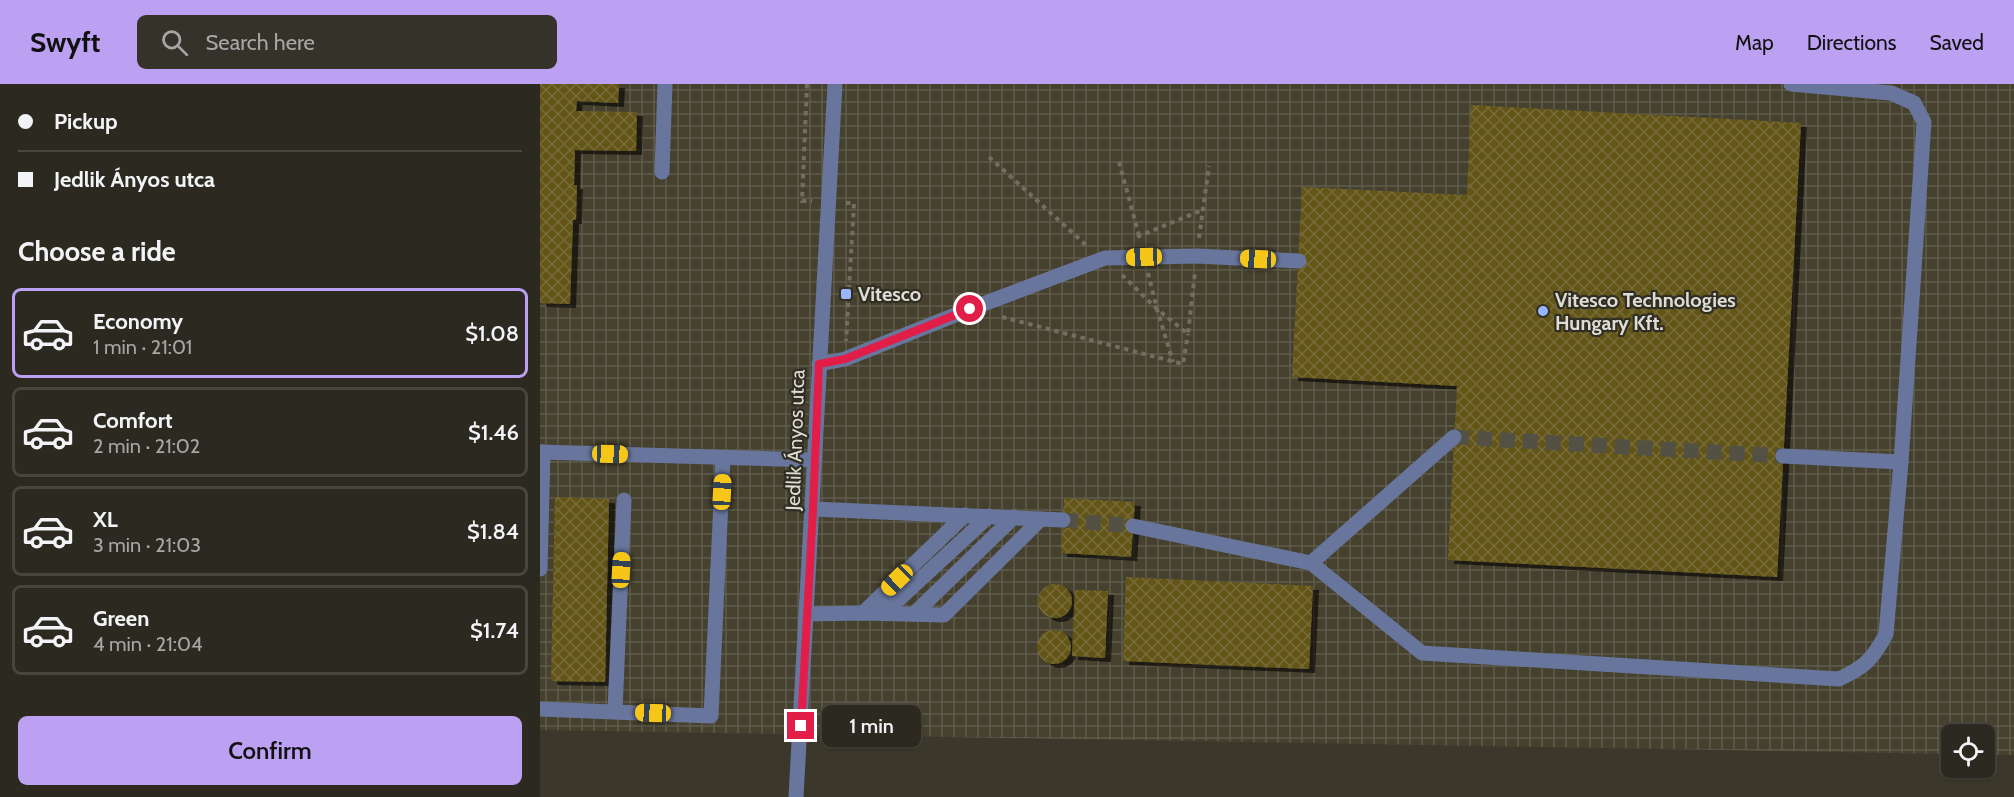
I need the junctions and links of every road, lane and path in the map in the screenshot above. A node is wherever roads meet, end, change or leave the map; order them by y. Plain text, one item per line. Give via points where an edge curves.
1 (665, 84) edge
2 (835, 84) edge
3 (1791, 84) edge
4 (662, 172) dead end
5 (1202, 210) dead end
6 (1129, 239) dead end
7 (1299, 261) dead end
8 (970, 309) junction
9 (1188, 334) dead end
10 (819, 364) junction
11 (1454, 437) tunnel mouth
12 (541, 452) edge
13 (1783, 456) tunnel mouth
14 (723, 458) junction
15 (814, 460) junction
16 (1901, 462) junction
17 (624, 500) dead end
18 (813, 509) junction
19 (965, 515) junction
20 (989, 516) junction
21 (1014, 517) junction
22 (1041, 519) junction
23 (1063, 520) tunnel mouth
24 (1133, 526) tunnel mouth
25 (1311, 563) junction
26 (540, 569) edge
27 (863, 613) junction
28 (884, 613) junction
29 (807, 614) junction
30 (914, 614) junction
31 (540, 709) edge
32 (615, 711) junction
33 (796, 797) edge

1 - 4 street
2 - 10 street, Jedlik Ányos utca
3 - 16 street via 1891,93 1914,103 1924,122
5 - 6 path
7 - 8 street via 1197,256 1105,258
8 - 9 path via 1183,364
8 - 10 street via 845,359
10 - 15 street, Jedlik Ányos utca
11 - 25 street
12 - 14 street
12 - 26 street
13 - 16 street
14 - 15 street
14 - 32 street via 711,716
15 - 18 street, Jedlik Ányos utca
16 - 25 street via 1886,634 1875,655 1860,669 1839,679 1422,653
17 - 32 street
18 - 19 street
18 - 29 street, Jedlik Ányos utca
19 - 20 street
19 - 27 street
20 - 21 street
20 - 28 street
21 - 22 street
21 - 30 street
22 - 23 street
22 - 30 street via 944,615
24 - 25 street
27 - 28 street
27 - 29 street
28 - 30 street
29 - 33 street, Jedlik Ányos utca
31 - 32 street

